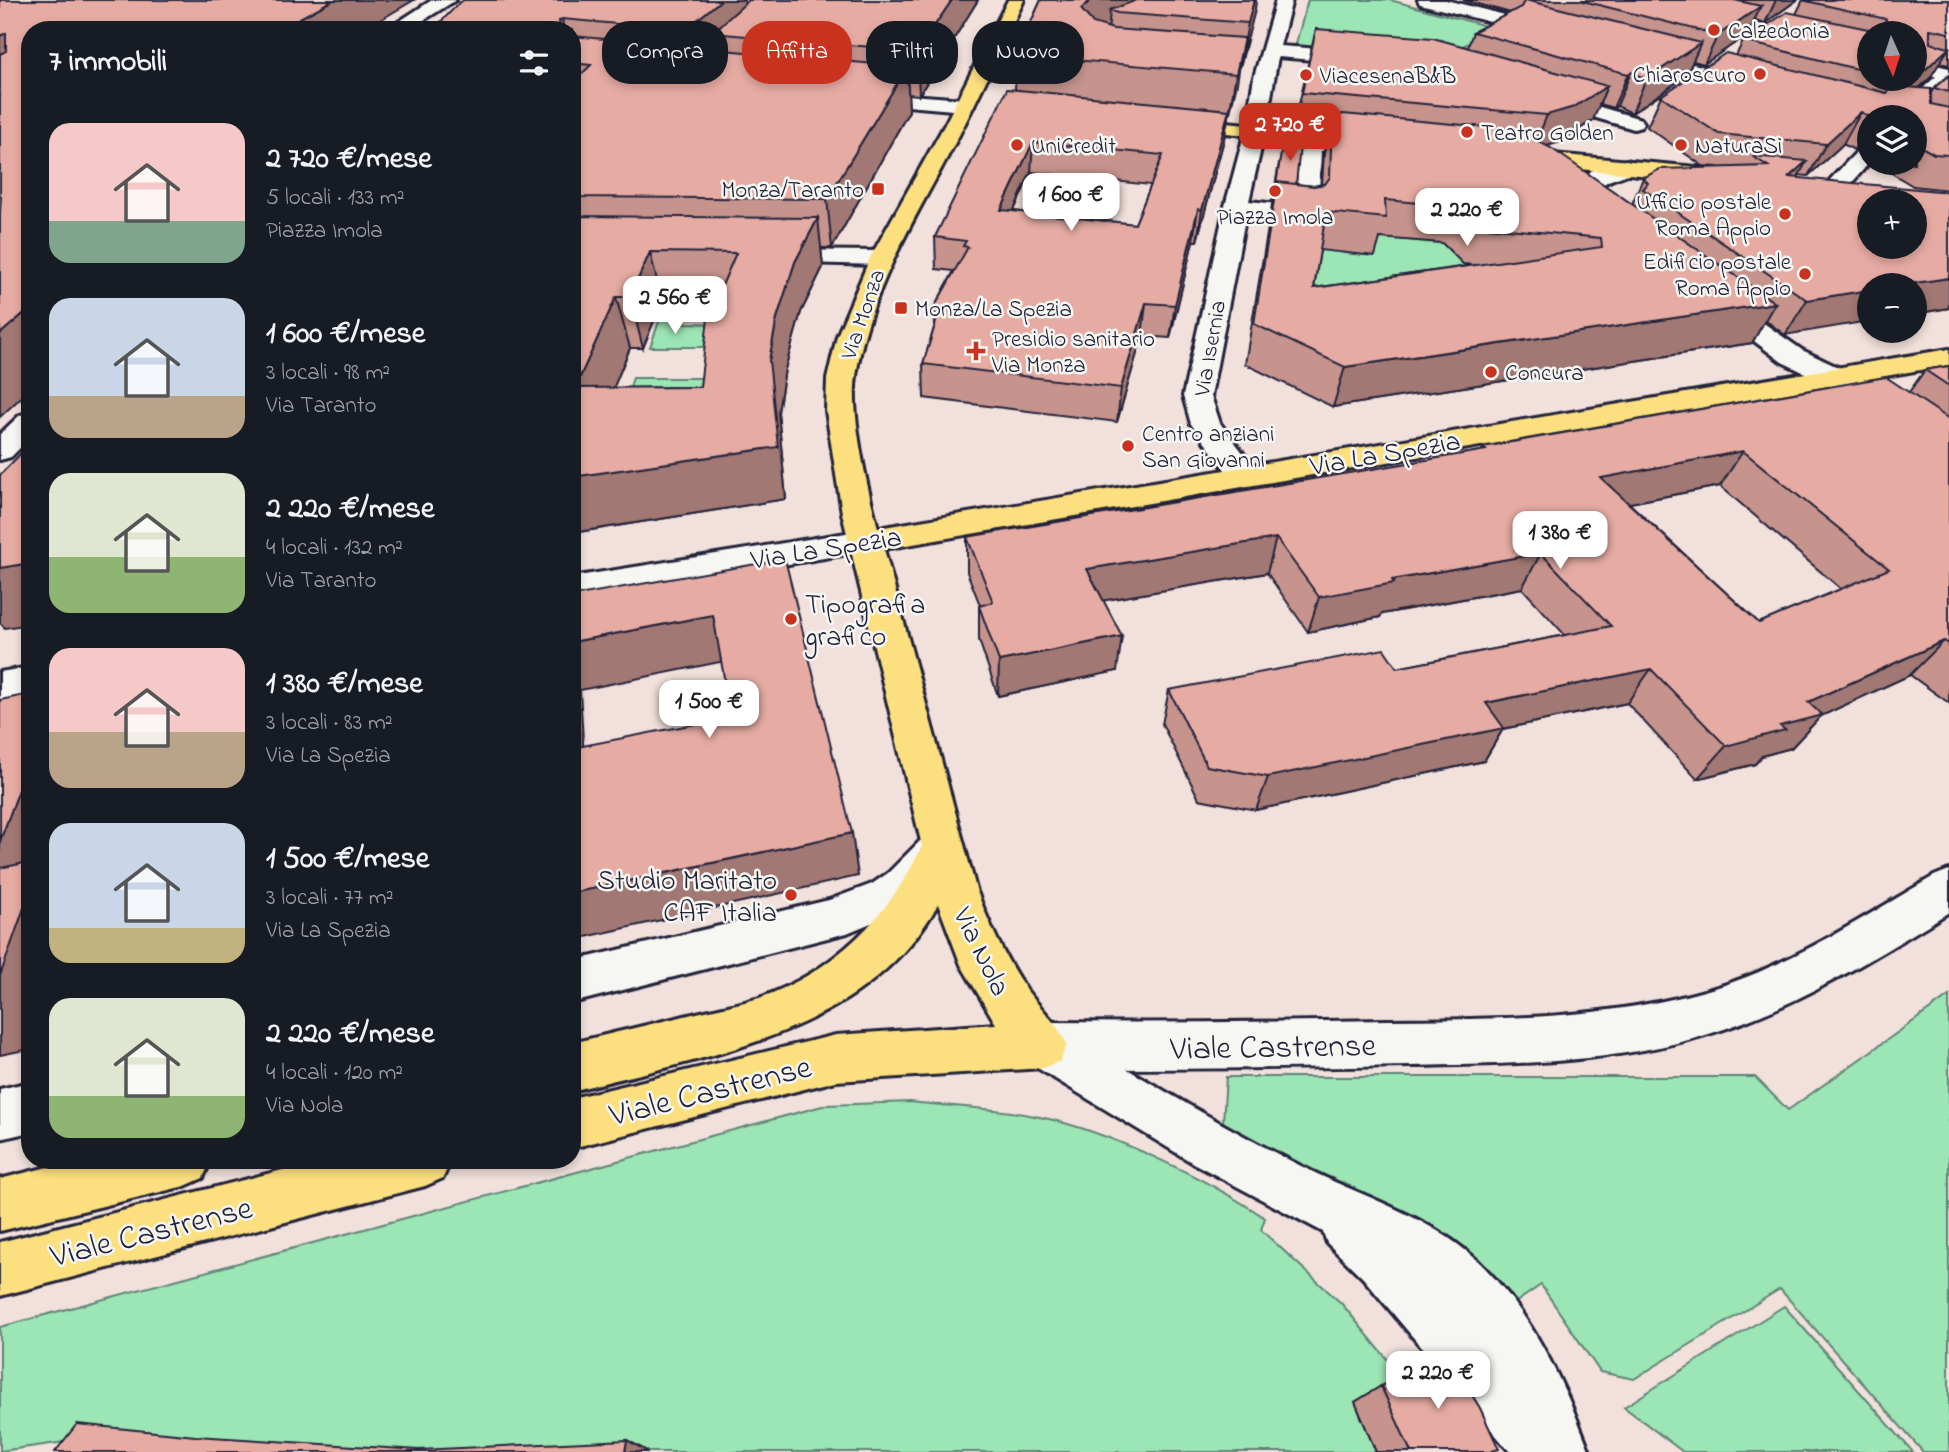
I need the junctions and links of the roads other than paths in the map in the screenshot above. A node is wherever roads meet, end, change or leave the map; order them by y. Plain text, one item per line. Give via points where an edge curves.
1 (1016, 0) edge
2 (1426, 0) edge
3 (1636, 0) edge
4 (443, 1) edge
5 (1283, 2) edge
6 (1261, 3) dead end
7 (410, 21) edge
8 (1769, 31) junction
9 (1568, 37) edge
10 (1751, 44) edge
11 (1620, 50) edge
12 (1272, 51) junction
13 (1857, 52) edge
14 (1729, 58) edge
15 (1383, 60) edge
16 (1927, 68) edge
17 (1707, 73) junction
18 (1949, 74) edge
19 (1242, 76) edge
20 (1263, 77) junction
21 (1688, 86) edge
22 (1772, 90) edge
23 (1531, 93) edge
24 (844, 96) edge
25 (964, 105) junction
26 (1914, 105) edge
27 (991, 107) dead end
28 (1149, 121) edge
29 (1255, 131) junction
30 (1339, 139) junction
31 (1403, 145) edge
32 (1493, 154) joint
33 (1857, 163) edge
34 (1626, 167) junction
35 (1730, 178) edge
36 (1808, 185) edge
37 (1835, 188) junction
38 (1857, 190) edge
39 (1236, 206) junction
40 (751, 257) edge
41 (882, 258) junction
42 (1697, 279) edge
43 (1949, 357) edge
44 (1836, 377) junction
45 (21, 430) edge
46 (0, 451) edge
47 (1949, 456) edge
48 (1246, 475) junction
49 (865, 541) junction
50 (581, 588) edge
51 (21, 682) edge
52 (0, 686) edge
53 (942, 848) junction
54 (1949, 889) edge
55 (581, 980) edge
56 (1043, 1045) junction
57 (581, 1065) edge
58 (21, 1109) edge
59 (0, 1114) edge
60 (581, 1121) edge
61 (148, 1169) edge
62 (390, 1169) edge
63 (1316, 1202) junction
64 (0, 1205) edge
65 (0, 1269) edge
66 (1549, 1452) edge
67 (1560, 1452) edge

1 - 25 main road, Via Monza
2 - 9 street
3 - 8 street
4 - 7 street
5 - 6 street
5 - 12 street
8 - 10 street
8 - 13 street
11 - 17 street
12 - 15 street
12 - 20 street
14 - 17 street
16 - 18 street
17 - 21 street
17 - 22 street
18 - 26 street
19 - 20 street
20 - 29 street
23 - 34 street via 1640,119 1610,141 1609,155
24 - 25 street
25 - 27 main road
25 - 41 main road, Via Monza
28 - 29 main road
29 - 30 main road
29 - 39 street
30 - 31 main road
30 - 39 street via 1311,149 1306,214
32 - 34 main road
32 - 34 street via 1530,167 1632,232 1590,189 1599,176
33 - 37 street
34 - 35 main road
36 - 37 main road
37 - 38 main road
39 - 48 street, Via Isernia via 1197,396 1206,424
40 - 41 street
41 - 49 main road, Via Monza via 850,336 841,379 844,437
42 - 44 street via 1812,352
43 - 44 main road, Via La Spezia
44 - 47 street
44 - 48 main road, Via La Spezia
45 - 46 street
48 - 49 main road, Via La Spezia
49 - 50 street, Via La Spezia
49 - 53 main road, Via Nola
51 - 52 street
53 - 55 street via 903,886 872,905 781,933
53 - 56 main road, Via Nola via 977,951 1012,1008
53 - 57 main road, Viale Castrense via 925,887 898,926 859,965 822,991 748,1023
54 - 56 street, Viale Castrense via 1787,981 1708,1012 1653,1025 1467,1041 1220,1047
56 - 60 main road, Viale Castrense via 836,1058
56 - 63 street, Via Nola via 1176,1126
58 - 59 street
61 - 64 main road, Viale Castrense
62 - 65 main road, Viale Castrense
63 - 66 street, Via Nola via 1382,1259
63 - 67 street, Via Nola via 1386,1230 1456,1279 1522,1365

